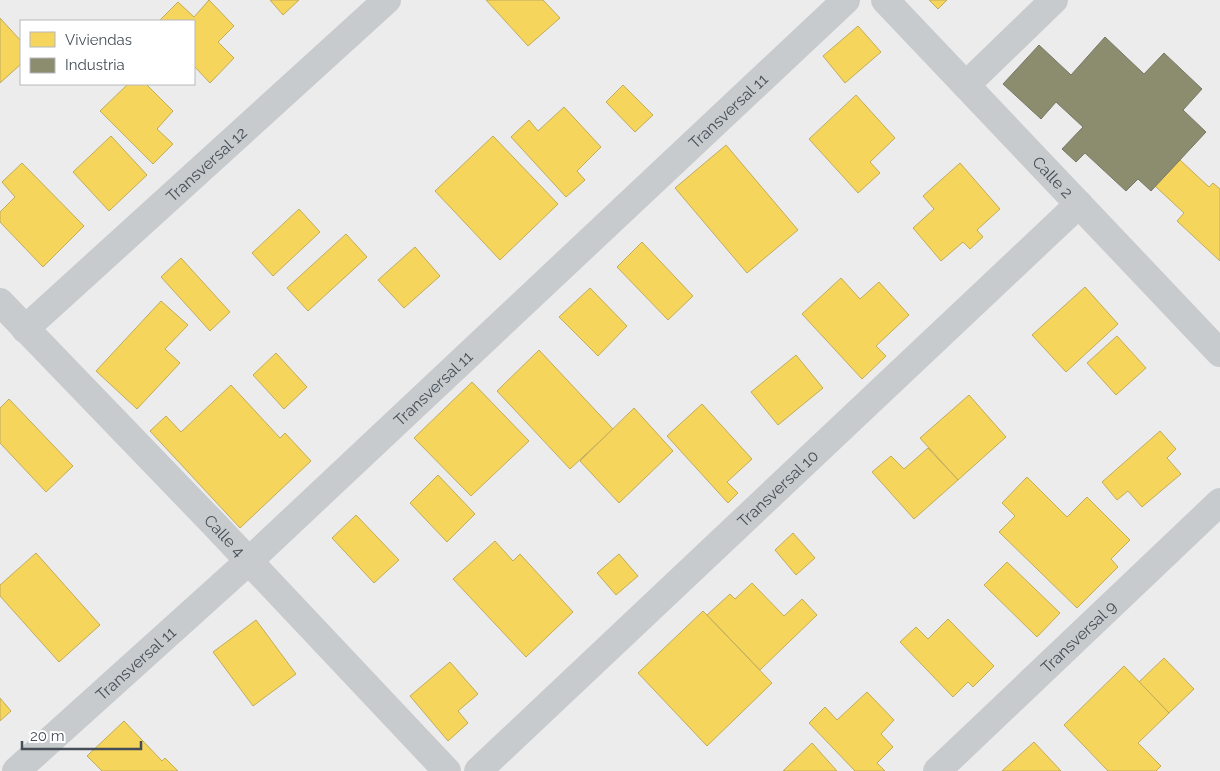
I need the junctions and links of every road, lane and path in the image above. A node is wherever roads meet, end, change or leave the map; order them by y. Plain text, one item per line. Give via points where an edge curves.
1 (387, 0) edge
2 (846, 0) edge
3 (885, 0) edge
4 (1054, 0) edge
5 (966, 85) junction
6 (1078, 204) junction
7 (0, 302) edge
8 (25, 328) junction
9 (1220, 353) edge
10 (1220, 502) edge
11 (249, 561) junction
12 (16, 771) edge
13 (447, 771) edge
14 (478, 771) edge
15 (937, 771) edge

1 - 8 street, Transversal 12
2 - 11 street, Transversal 11
3 - 5 street, Calle 2
4 - 5 street
5 - 6 street, Calle 2
6 - 9 street, Calle 2
6 - 14 street, Transversal 10
7 - 8 street, Calle 4
8 - 11 street, Calle 4
10 - 15 street, Transversal 9
11 - 12 street, Transversal 11
11 - 13 street, Calle 4

